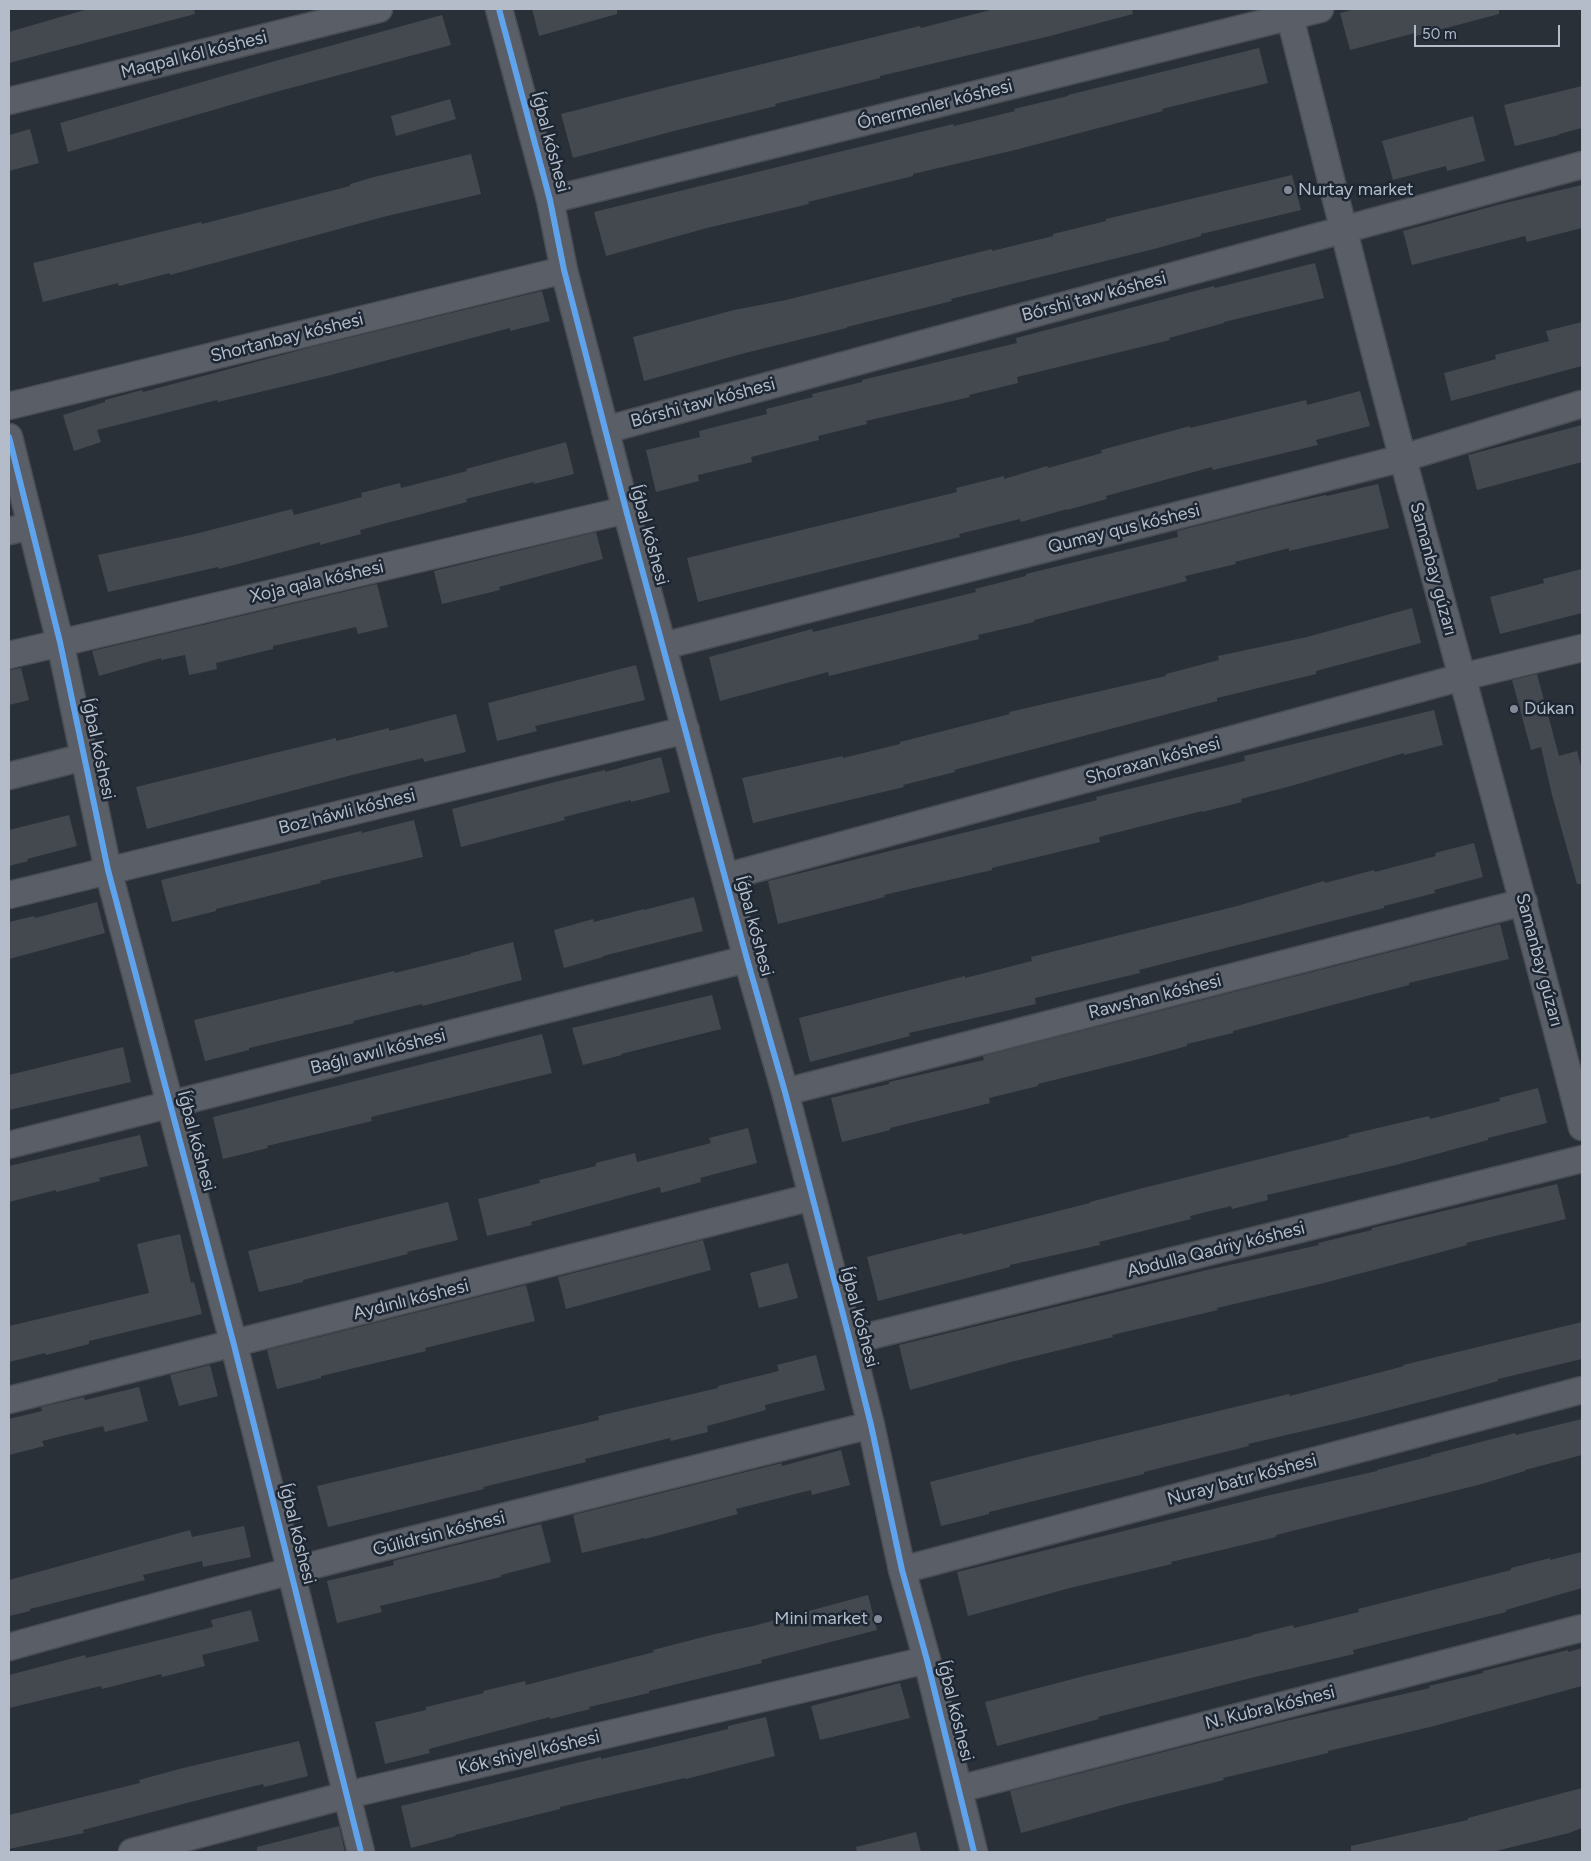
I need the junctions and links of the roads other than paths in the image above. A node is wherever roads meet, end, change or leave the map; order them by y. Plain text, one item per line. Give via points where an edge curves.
1 (379, 9) edge
2 (499, 9) edge
3 (1320, 9) edge
4 (1289, 13) edge
5 (9, 101) edge
6 (1582, 165) edge
7 (550, 200) junction
8 (1343, 230) junction
9 (564, 270) junction
10 (1582, 404) edge
11 (9, 406) edge
12 (605, 430) junction
13 (9, 437) edge
14 (1403, 458) junction
15 (626, 510) junction
16 (20, 528) edge
17 (60, 642) junction
18 (663, 646) junction
19 (1582, 648) edge
20 (9, 655) edge
21 (1462, 676) junction
22 (686, 730) junction
23 (84, 757) junction
24 (9, 776) edge
25 (108, 870) junction
26 (726, 877) junction
27 (9, 895) edge
28 (1524, 902) junction
29 (747, 959) junction
30 (785, 1092) junction
31 (171, 1104) junction
32 (1582, 1127) edge
33 (9, 1146) edge
34 (1582, 1159) edge
35 (812, 1197) junction
36 (850, 1341) junction
37 (234, 1345) junction
38 (1582, 1390) edge
39 (9, 1400) edge
40 (871, 1425) junction
41 (902, 1570) junction
42 (290, 1572) junction
43 (1582, 1628) edge
44 (9, 1647) edge
45 (928, 1660) junction
46 (959, 1789) junction
47 (347, 1795) junction
48 (132, 1852) edge
49 (361, 1852) edge
50 (974, 1852) edge

1 - 5 street, Maqpal kól kóshesi
2 - 7 street, Íǵbal kóshesi
3 - 4 street, Ónermenler kóshesi
4 - 7 street, Ónermenler kóshesi
4 - 8 street, Samanbay gúzarı
6 - 8 street, Bórshi taw kóshesi
7 - 9 street, Íǵbal kóshesi
8 - 12 street, Bórshi taw kóshesi
8 - 14 street, Samanbay gúzarı
9 - 11 street, Shortanbay kóshesi
9 - 12 street, Íǵbal kóshesi
10 - 14 street, Qumay qus kóshesi
12 - 15 street, Íǵbal kóshesi
13 - 16 street, Íǵbal kóshesi
14 - 18 street, Qumay qus kóshesi
14 - 21 street, Samanbay gúzarı
15 - 17 street, Xoja qala kóshesi
15 - 18 street, Íǵbal kóshesi
16 - 17 street, Íǵbal kóshesi
17 - 20 street, Xoja qala kóshesi
17 - 23 street, Íǵbal kóshesi
18 - 22 street, Íǵbal kóshesi
19 - 21 street, Shoraxan kóshesi
21 - 26 street, Shoraxan kóshesi
21 - 28 street, Samanbay gúzarı
22 - 25 street, Boz háwli kóshesi
22 - 26 street, Íǵbal kóshesi
23 - 24 street
23 - 25 street, Íǵbal kóshesi
25 - 27 street, Boz háwli kóshesi
25 - 31 street, Íǵbal kóshesi
26 - 29 street, Íǵbal kóshesi
28 - 30 street, Rawshan kóshesi
28 - 32 street, Samanbay gúzarı
29 - 30 street, Íǵbal kóshesi
29 - 31 street, Baǵlı awıl kóshesi
30 - 35 street, Íǵbal kóshesi
31 - 33 street, Baǵlı awıl kóshesi
31 - 37 street, Íǵbal kóshesi
34 - 36 street, Abdulla Qadriy kóshesi
35 - 36 street, Íǵbal kóshesi
35 - 37 street, Aydınlı kóshesi
36 - 40 street, Íǵbal kóshesi
37 - 39 street, Aydınlı kóshesi
37 - 42 street, Íǵbal kóshesi
38 - 41 street, Nuray batır kóshesi
40 - 41 street, Íǵbal kóshesi
40 - 42 street, Gúlidrsin kóshesi
41 - 45 street, Íǵbal kóshesi
42 - 44 street, Gúlidrsin kóshesi
42 - 47 street, Íǵbal kóshesi
43 - 46 street, N. Kubra kóshesi
45 - 46 street, Íǵbal kóshesi
45 - 47 street, Kók shiyel kóshesi
46 - 50 street, Íǵbal kóshesi
47 - 48 street, Kók shiyel kóshesi
47 - 49 street, Íǵbal kóshesi

